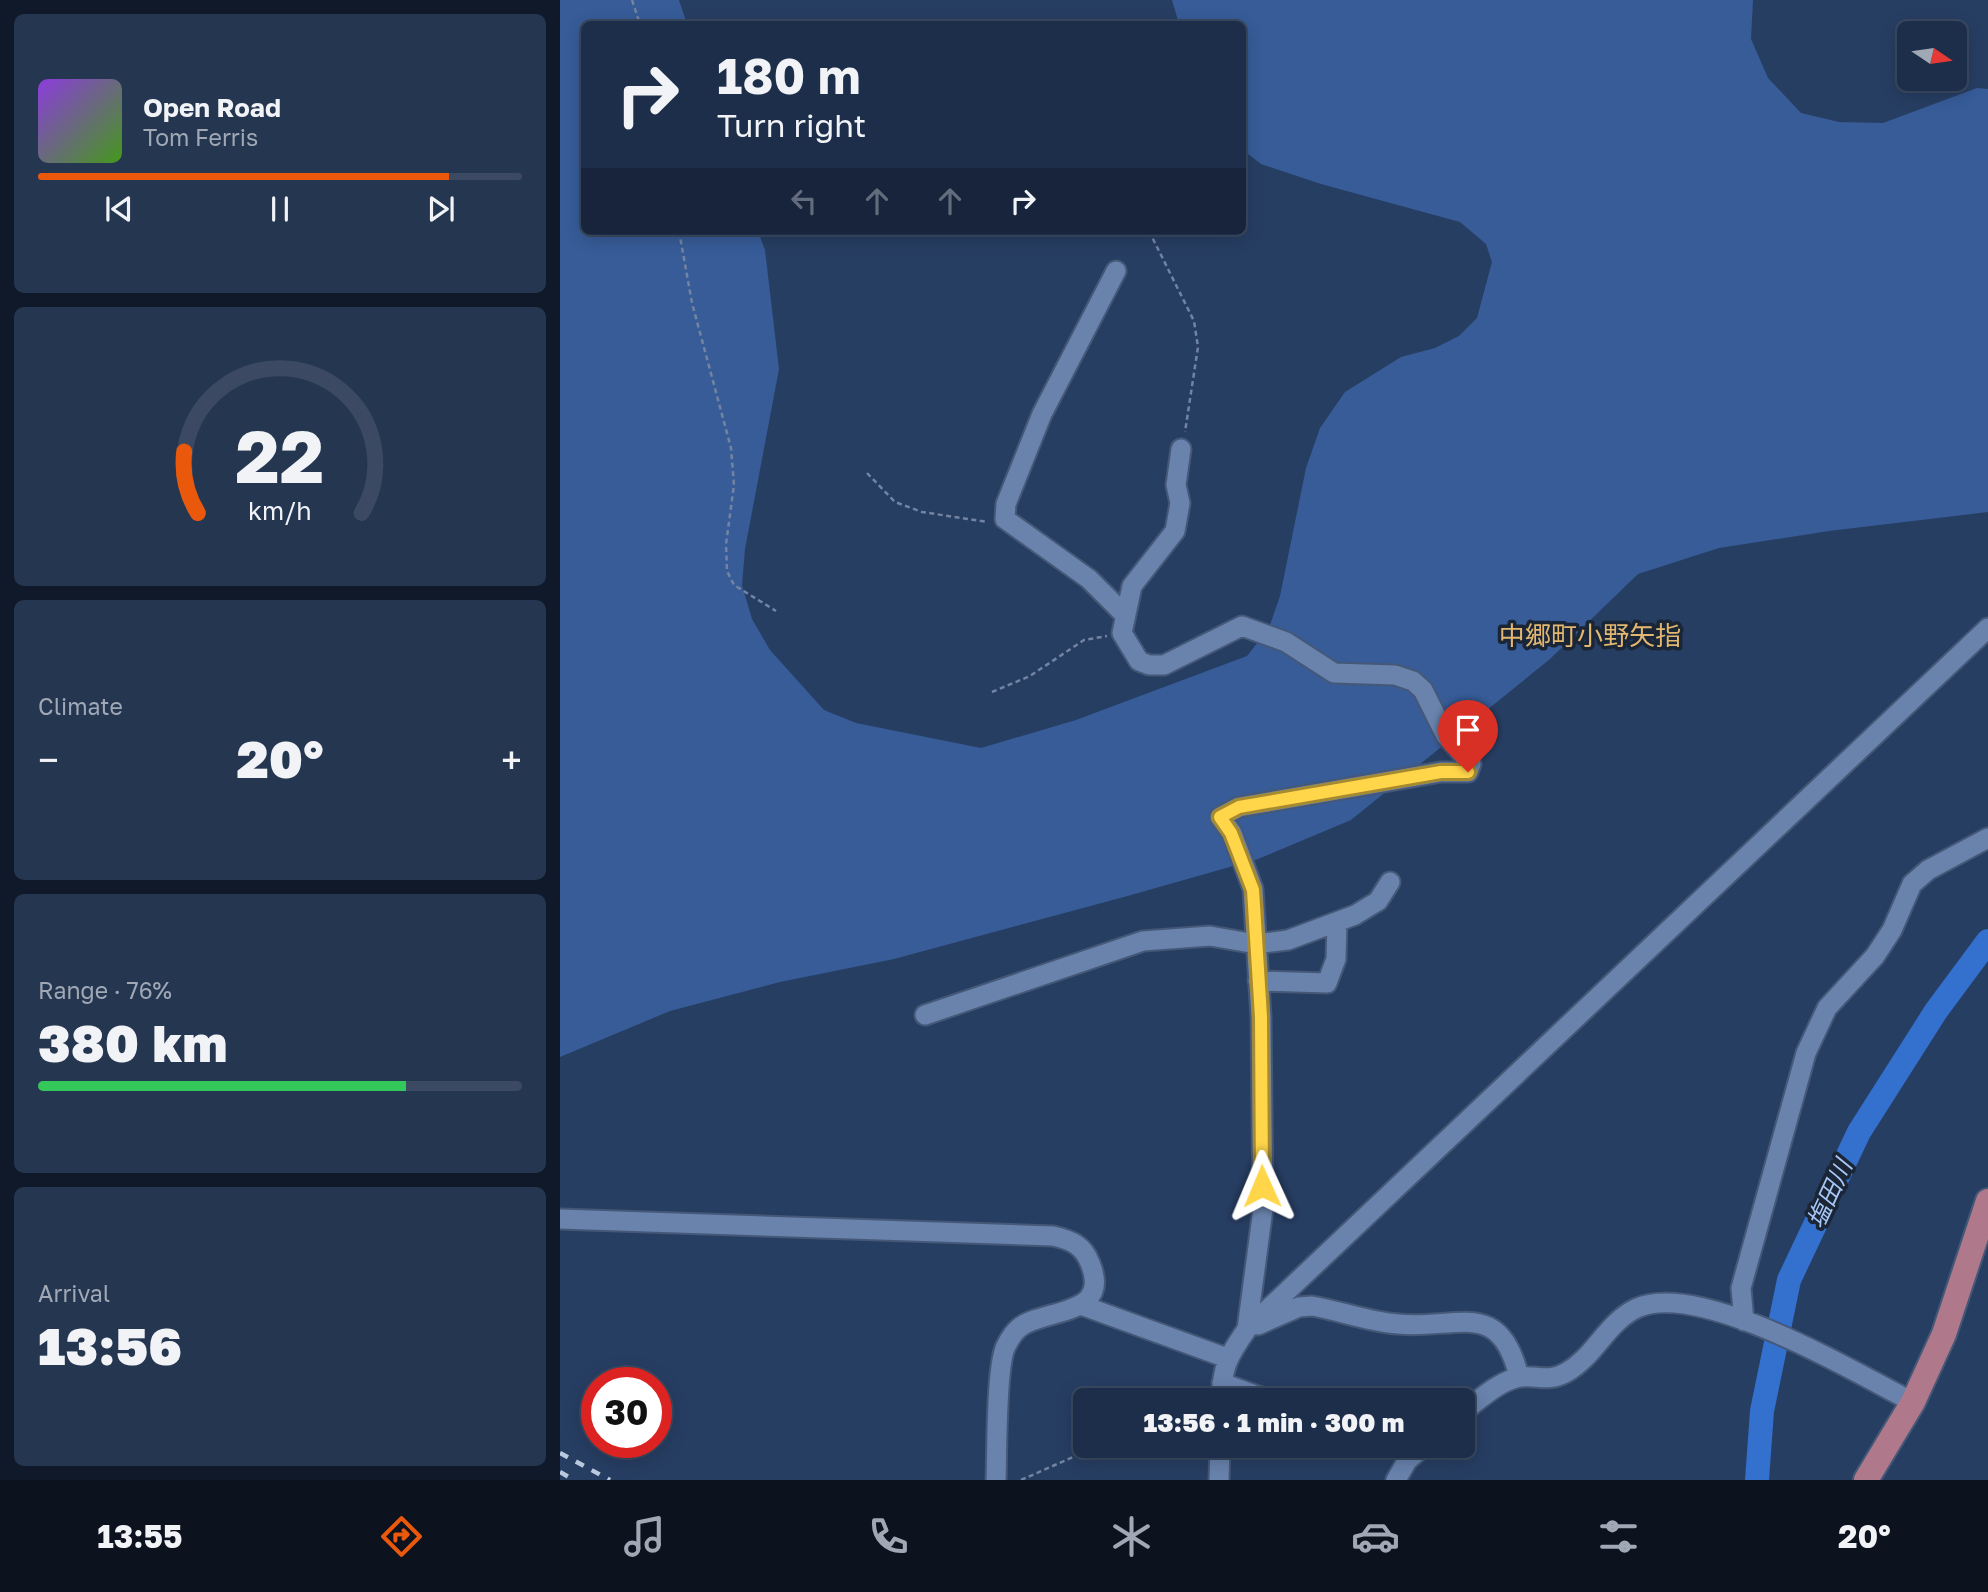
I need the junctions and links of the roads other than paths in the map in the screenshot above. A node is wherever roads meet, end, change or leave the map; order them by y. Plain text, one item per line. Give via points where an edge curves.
1 (1116, 271) dead end
2 (1181, 449) road end
3 (1123, 623) junction
4 (1988, 628) edge
5 (1988, 838) edge
6 (1390, 882) dead end
7 (1337, 922) junction
8 (1256, 944) junction
9 (1258, 981) junction
10 (925, 1016) dead end
11 (1988, 1201) edge
12 (560, 1219) edge
13 (1741, 1288) junction
14 (1081, 1305) junction
15 (1714, 1312) junction
16 (1747, 1323) junction
17 (1247, 1329) junction
18 (1227, 1358) junction
19 (1519, 1377) junction
20 (1223, 1388) edge
21 (1913, 1402) junction
22 (1475, 1403) edge
23 (1220, 1458) edge
24 (1412, 1458) edge
25 (996, 1480) edge
26 (1219, 1480) edge
27 (1396, 1480) edge
28 (1866, 1480) edge

1 - 3 street via 1042,414 1006,504 1005,519 1089,579
2 - 3 street via 1175,531 1132,586
3 - 8 street via 1139,660 1149,665 1164,664 1242,626 1286,642 1334,673 1413,681 1423,690 1446,736 1471,764 1468,772 1441,772 1239,807 1220,817 1253,890
4 - 17 street
5 - 13 street via 1928,870 1912,884 1875,956 1827,1008 1806,1053
6 - 7 street via 1378,901
7 - 8 street via 1288,940
7 - 9 street via 1336,959 1327,983
8 - 9 street
8 - 10 street via 1210,936 1143,941
9 - 17 street via 1263,1209
11 - 21 main road via 1944,1334
12 - 14 street via 1053,1236 1075,1242 1091,1265 1094,1280
13 - 15 street
13 - 16 street
14 - 18 street
14 - 25 street via 1018,1328 1005,1347
15 - 16 street
15 - 19 street via 1678,1303 1639,1307 1621,1317 1571,1370 1543,1380
16 - 21 street via 1788,1338
17 - 18 street
17 - 19 street via 1312,1306 1396,1324 1478,1322 1496,1329 1515,1360
18 - 20 street
19 - 22 street
21 - 28 main road
23 - 26 street
24 - 27 street

